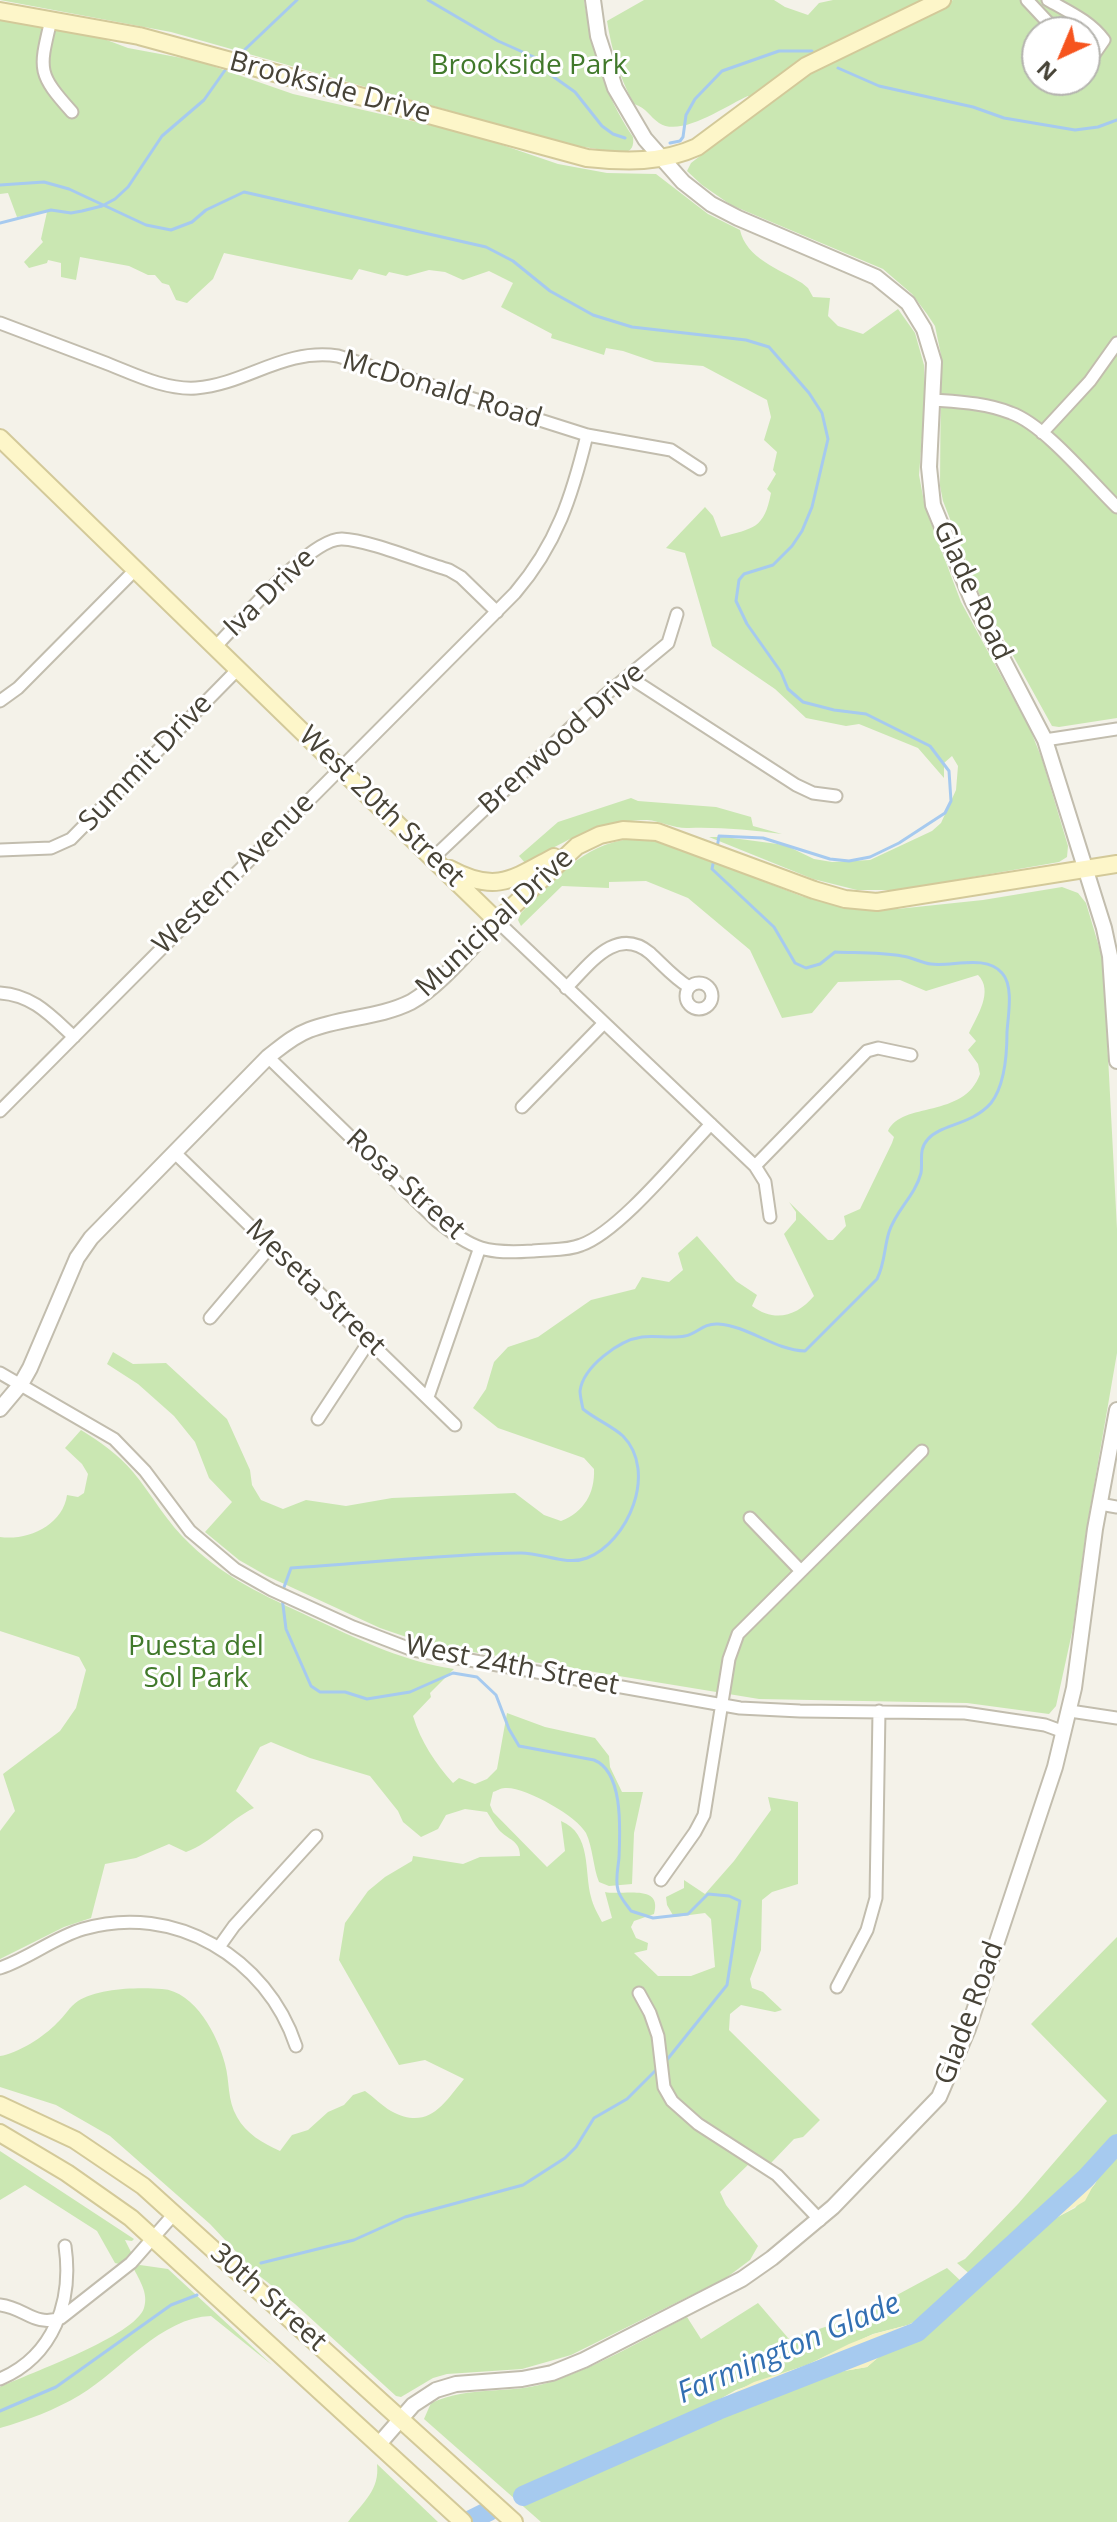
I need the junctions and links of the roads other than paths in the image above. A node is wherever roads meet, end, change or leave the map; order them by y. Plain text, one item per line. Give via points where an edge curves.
1 (593, 0) edge
2 (942, 0) edge
3 (1027, 0) edge
4 (1048, 0) edge
5 (0, 11) edge
6 (1042, 16) edge
7 (1077, 16) edge
8 (51, 20) junction
9 (72, 112) dead end
10 (660, 159) junction
11 (0, 323) edge
12 (1117, 343) edge
13 (933, 400) junction
14 (1042, 433) junction
15 (587, 435) junction
16 (0, 438) edge
17 (700, 469) dead end
18 (1117, 507) edge
19 (136, 569) junction
20 (497, 612) junction
21 (677, 614) dead end
22 (216, 646) junction
23 (239, 668) junction
24 (629, 677) junction
25 (0, 701) edge
26 (1117, 729) edge
27 (1045, 740) junction
28 (341, 767) junction
29 (836, 796) dead end
30 (577, 846) junction
31 (0, 850) edge
32 (438, 861) junction
33 (1117, 864) edge
34 (1087, 869) junction
35 (497, 921) junction
36 (689, 987) dead end
37 (566, 988) junction
38 (0, 993) edge
39 (603, 1024) junction
40 (74, 1037) junction
41 (911, 1055) dead end
42 (268, 1057) junction
43 (1117, 1061) edge
44 (522, 1107) dead end
45 (0, 1111) edge
46 (711, 1124) junction
47 (174, 1152) junction
48 (758, 1170) junction
49 (770, 1217) dead end
50 (271, 1246) junction
51 (479, 1250) junction
52 (210, 1318) dead end
53 (370, 1340) junction
54 (0, 1373) edge
55 (21, 1384) junction
56 (428, 1397) junction
57 (0, 1409) edge
58 (1117, 1410) edge
59 (318, 1419) dead end
60 (455, 1425) dead end
61 (922, 1451) dead end
62 (1100, 1504) junction
63 (1117, 1507) edge
64 (750, 1518) dead end
65 (800, 1570) junction
66 (723, 1705) junction
67 (879, 1711) junction
68 (1070, 1711) junction
69 (1117, 1718) edge
70 (1064, 1732) junction
71 (316, 1836) dead end
72 (661, 1880) dead end
73 (219, 1947) junction
74 (0, 1968) edge
75 (837, 1987) dead end
76 (639, 1993) dead end
77 (296, 2046) dead end
78 (0, 2105) edge
79 (0, 2133) edge
80 (174, 2214) junction
81 (820, 2220) junction
82 (153, 2238) junction
83 (65, 2246) dead end
84 (0, 2305) edge
85 (57, 2319) junction
86 (0, 2379) edge
87 (401, 2419) junction
88 (379, 2444) junction
89 (463, 2522) edge
90 (514, 2522) edge

1 - 10 street, Glade Road via 615,88
2 - 10 main road, Brookside Drive via 806,66 712,138
3 - 6 street
4 - 7 street
5 - 8 main road, Brookside Drive
8 - 9 street via 42,69
8 - 10 main road, Brookside Drive via 139,36 587,158
10 - 13 street, Glade Road via 711,204 861,269 899,294 930,345
11 - 15 street, McDonald Road via 181,388 218,384 295,357 338,356
12 - 14 street
13 - 14 street via 983,404 1015,414
13 - 27 street, Glade Road via 933,505 972,600
14 - 18 street
15 - 17 street, McDonald Road via 671,450
15 - 20 street, Western Avenue via 556,533 534,570
16 - 19 main road, West 20th Street
19 - 22 main road, West 20th Street
19 - 25 street
20 - 22 street, Iva Drive via 456,573 334,539 309,551
20 - 28 street, Western Avenue
21 - 24 street, Brenwood Drive via 668,643
22 - 23 main road, West 20th Street
23 - 28 main road, West 20th Street
23 - 31 street, Summit Drive via 71,839 51,848
24 - 29 street via 796,785
24 - 32 street, Brenwood Drive
26 - 27 street
27 - 34 street, Glade Road
28 - 32 main road, West 20th Street
28 - 40 street, Western Avenue
30 - 32 main road via 501,883 481,881
30 - 34 main road, Municipal Drive via 623,830 657,832 814,890 877,902
30 - 35 main road, Municipal Drive
32 - 35 main road, West 20th Street
33 - 34 main road, Municipal Drive
34 - 43 street, Glade Road via 1110,956
35 - 37 street, West 20th Street
35 - 42 street, Municipal Drive via 414,1000 309,1030
36 - 37 street via 638,945 623,943 601,953
37 - 39 street, West 20th Street
38 - 40 street via 38,1005
39 - 44 street
39 - 46 street, West 20th Street
40 - 45 street, Western Avenue
41 - 48 street via 867,1051
42 - 47 street, Municipal Drive
42 - 51 street, Rosa Street via 437,1221
46 - 48 street, West 20th Street
46 - 51 street, Rosa Street via 593,1240 578,1247
47 - 50 street, Meseta Street
47 - 55 street, Municipal Drive via 77,1258
48 - 49 street via 769,1195
50 - 52 street
50 - 53 street, Meseta Street
51 - 56 street
53 - 56 street, Meseta Street
53 - 59 street
54 - 55 street, West 24th Street
55 - 57 street, Municipal Drive
55 - 66 street, West 24th Street via 114,1439 145,1471 179,1520 218,1556 251,1579 353,1627 436,1656
56 - 60 street, Meseta Street
58 - 62 street, Glade Road
61 - 65 street
62 - 63 street
62 - 68 street, Glade Road
64 - 65 street
65 - 66 street via 738,1634
66 - 67 street, West 24th Street
66 - 72 street via 704,1815
67 - 70 street, West 24th Street via 965,1713
67 - 75 street via 876,1898 867,1930
68 - 69 street
68 - 70 street, Glade Road
70 - 81 street, Glade Road via 945,2088
71 - 73 street
73 - 74 street via 162,1925 122,1923 80,1930
73 - 77 street via 265,1987
76 - 81 street via 658,2036 664,2087 672,2101 777,2175
78 - 80 main road, 30th Street via 75,2140
79 - 82 main road via 98,2194
80 - 82 street
80 - 87 main road, 30th Street
81 - 87 street, Glade Road via 742,2279 584,2360 535,2377 442,2387
82 - 85 street via 131,2263
82 - 88 main road
83 - 85 street via 69,2271
84 - 85 street via 36,2320
85 - 86 street via 39,2353
87 - 88 street, Glade Road
87 - 90 main road, 30th Street
88 - 89 main road

